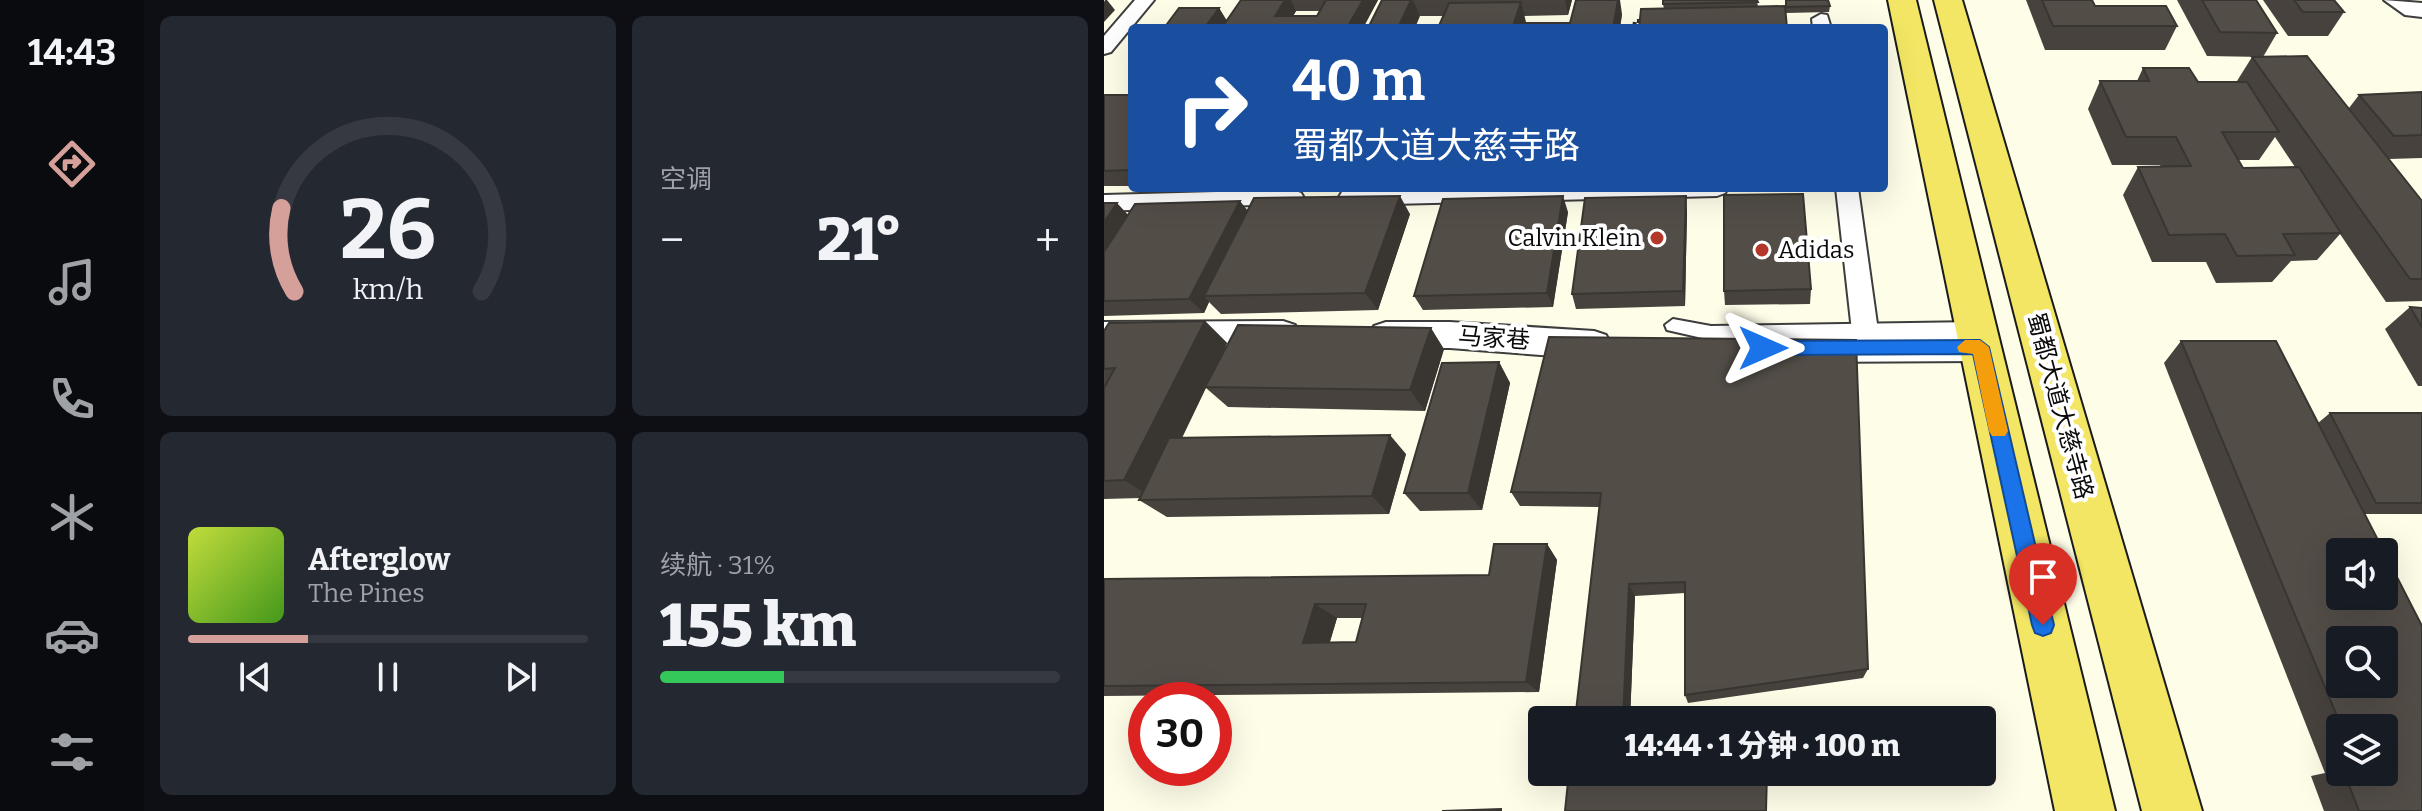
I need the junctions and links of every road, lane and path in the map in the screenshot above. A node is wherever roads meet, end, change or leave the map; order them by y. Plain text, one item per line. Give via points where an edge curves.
1 (1145, 0) edge
2 (1902, 0) edge
3 (1948, 0) edge
4 (2395, 0) edge
5 (2422, 10) edge
6 (1651, 21) edge
7 (1635, 24) edge
8 (1104, 48) edge
9 (1537, 192) edge
10 (1848, 192) edge
11 (1158, 195) edge
12 (1104, 203) edge
13 (1865, 331) junction
14 (1311, 334) edge
15 (1104, 335) edge
16 (1357, 335) edge
17 (1978, 338) junction
18 (1650, 340) junction
19 (2085, 811) edge
20 (2172, 811) edge

1 - 8 street
2 - 17 main road
3 - 20 main road, 蜀都大道大慈寺路
4 - 5 street
6 - 7 path
9 - 11 street
10 - 13 street
11 - 12 street
13 - 17 lane
13 - 18 lane via 1711,333
14 - 15 street
16 - 18 street, 马家巷
17 - 18 street, 马家巷
17 - 19 main road

